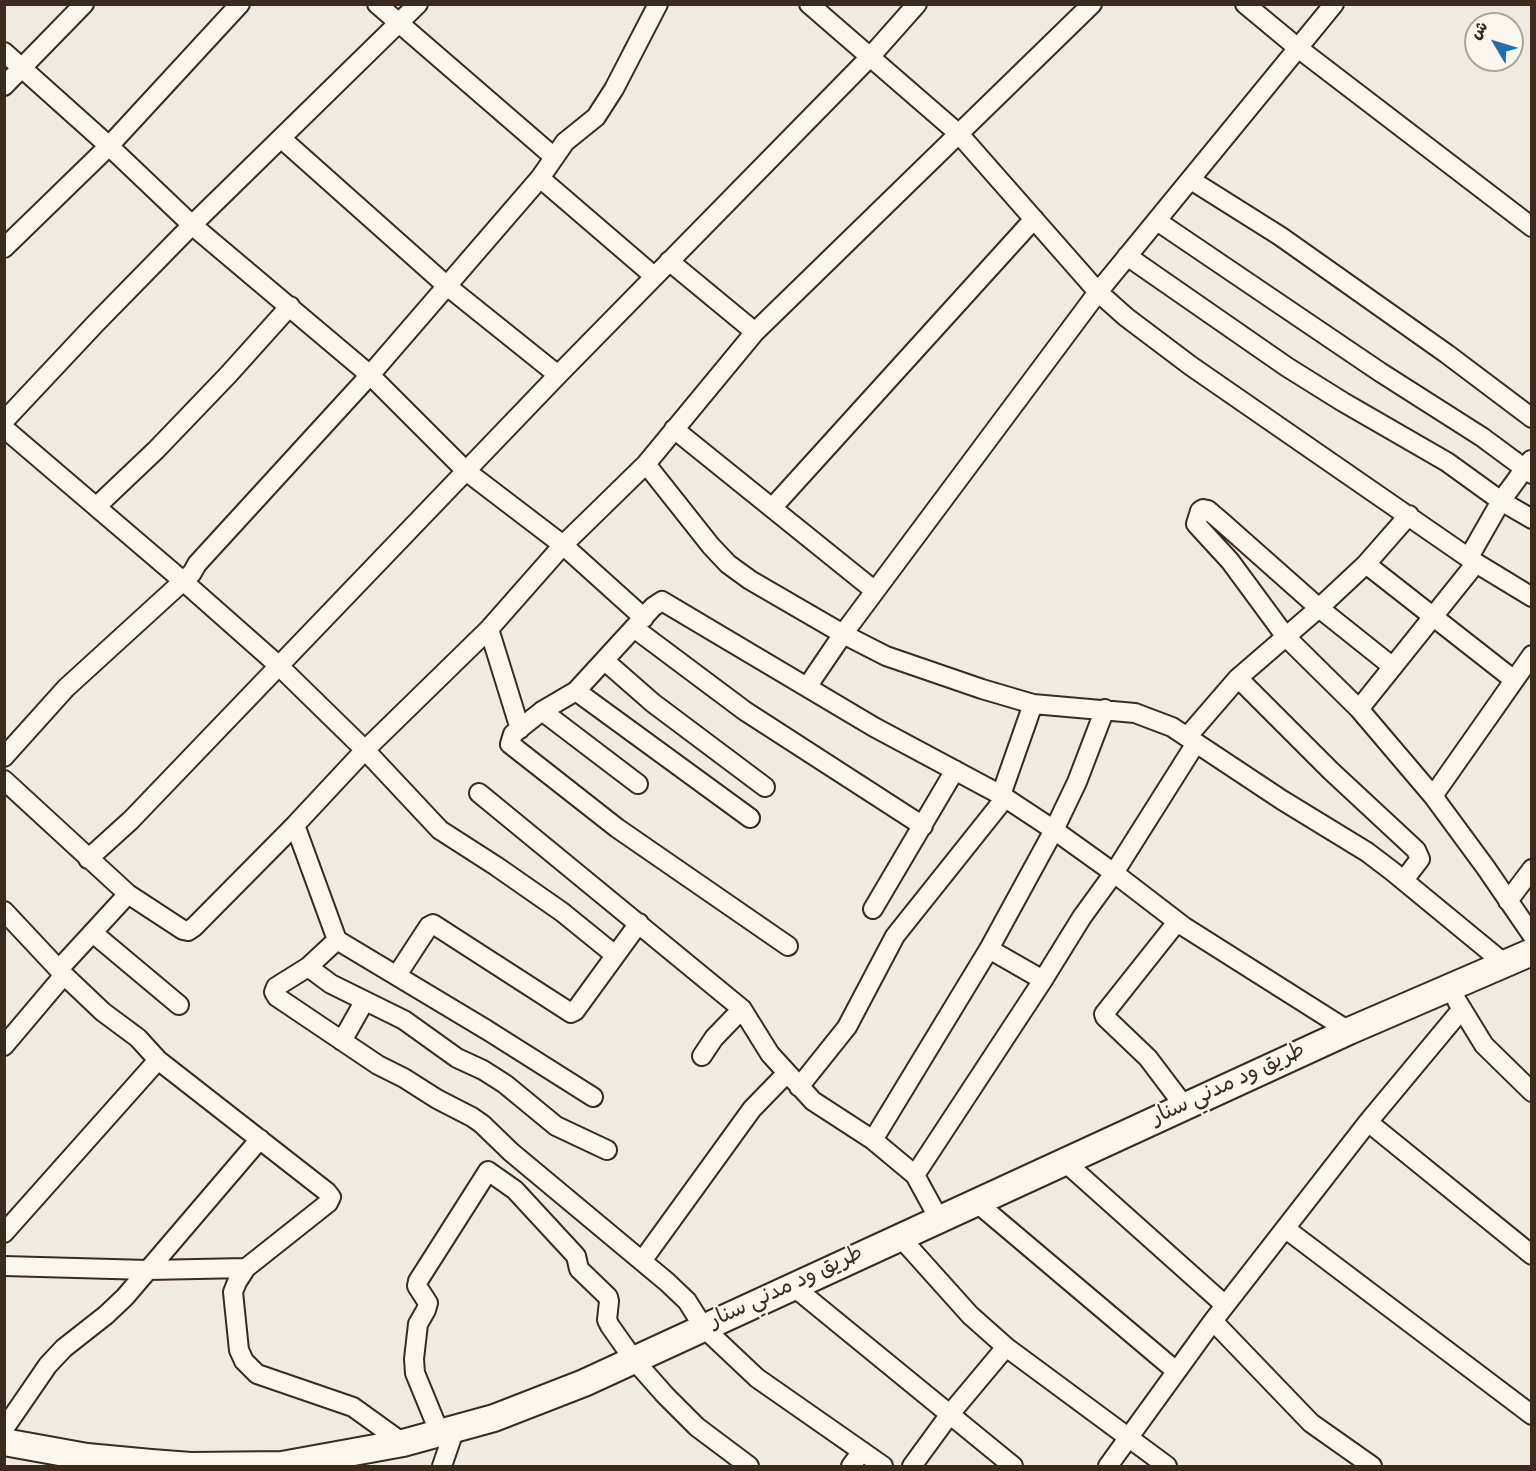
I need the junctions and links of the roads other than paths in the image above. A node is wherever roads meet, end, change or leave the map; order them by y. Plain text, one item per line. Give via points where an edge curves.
1 (84, 4) edge
2 (240, 4) edge
3 (377, 4) edge
4 (418, 4) edge
5 (658, 4) edge
6 (809, 4) edge
7 (917, 4) edge
8 (1092, 4) edge
9 (1245, 4) edge
10 (1334, 4) edge
11 (399, 24) junction
12 (1298, 48) junction
13 (4, 52) edge
14 (870, 57) junction
15 (22, 68) junction
16 (4, 86) edge
17 (958, 134) junction
18 (282, 139) junction
19 (110, 146) junction
20 (554, 157) junction
21 (540, 178) junction
22 (1191, 180) junction
23 (1034, 219) junction
24 (1157, 221) junction
25 (192, 225) junction
26 (1532, 227) edge
27 (4, 248) edge
28 (1128, 256) junction
29 (669, 261) junction
30 (654, 276) junction
31 (447, 286) junction
32 (1098, 292) junction
33 (290, 306) junction
34 (755, 332) junction
35 (370, 375) junction
36 (558, 375) junction
37 (1532, 418) edge
38 (4, 421) edge
39 (4, 428) edge
40 (674, 429) junction
41 (645, 464) junction
42 (1529, 468) edge
43 (466, 471) junction
44 (1502, 501) junction
45 (98, 506) junction
46 (772, 508) junction
47 (1409, 515) junction
48 (1532, 519) edge
49 (563, 545) junction
50 (1473, 560) junction
51 (1366, 564) junction
52 (183, 581) junction
53 (875, 591) junction
54 (1532, 597) edge
55 (1319, 608) junction
56 (1433, 617) junction
57 (639, 623) junction
58 (489, 629) junction
59 (843, 634) junction
60 (1286, 638) junction
61 (1532, 655) edge
62 (605, 661) junction
63 (278, 665) junction
64 (1393, 667) junction
65 (1238, 678) junction
66 (1514, 680) junction
67 (807, 687) junction
68 (576, 691) junction
69 (1033, 704) junction
70 (1105, 709) junction
71 (1359, 709) junction
72 (542, 711) junction
73 (520, 729) junction
74 (1192, 740) junction
75 (365, 750) junction
76 (4, 758) edge
77 (955, 770) junction
78 (4, 780) edge
79 (638, 784) dead end
80 (765, 787) dead end
81 (479, 793) dead end
82 (1003, 796) junction
83 (1433, 796) junction
84 (750, 818) dead end
85 (295, 825) junction
86 (922, 826) junction
87 (1054, 830) junction
88 (88, 859) junction
89 (1532, 869) edge
90 (1114, 873) junction
91 (1404, 880) junction
92 (128, 894) junction
93 (1508, 901) junction
94 (873, 909) dead end
95 (4, 911) edge
96 (1177, 922) junction
97 (639, 923) junction
98 (93, 933) junction
99 (1532, 935) edge
100 (337, 940) junction
101 (788, 946) dead end
102 (989, 949) junction
103 (1532, 951) edge
104 (615, 956) junction
105 (1505, 964) junction
106 (308, 967) junction
107 (62, 971) junction
108 (397, 975) junction
109 (1043, 980) junction
110 (1456, 999) junction
111 (364, 1002) junction
112 (179, 1005) dead end
113 (741, 1010) junction
114 (1349, 1031) junction
115 (342, 1041) junction
116 (4, 1046) edge
117 (702, 1056) dead end
118 (158, 1060) junction
119 (793, 1080) junction
120 (1532, 1092) edge
121 (593, 1097) dead end
122 (1185, 1107) junction
123 (1368, 1122) junction
124 (260, 1139) junction
125 (873, 1140) junction
126 (607, 1150) dead end
127 (1065, 1162) junction
128 (915, 1175) junction
129 (976, 1202) junction
130 (939, 1219) junction
131 (1286, 1228) junction
132 (4, 1233) edge
133 (900, 1237) junction
134 (1532, 1255) edge
135 (642, 1261) junction
136 (4, 1266) edge
137 (246, 1268) junction
138 (148, 1270) junction
139 (794, 1287) junction
140 (1225, 1305) junction
141 (1213, 1321) junction
142 (704, 1328) junction
143 (1006, 1347) junction
144 (634, 1360) junction
145 (1176, 1371) junction
146 (950, 1414) junction
147 (1532, 1415) edge
148 (4, 1429) edge
149 (447, 1432) junction
150 (1128, 1438) junction
151 (4, 1442) edge
152 (403, 1443) junction
153 (862, 1451) junction
154 (281, 1466) edge
155 (442, 1467) edge
156 (749, 1467) edge
157 (851, 1467) edge
158 (883, 1467) edge
159 (912, 1467) edge
160 (1013, 1467) edge
161 (1108, 1467) edge
162 (1167, 1467) edge
163 (1372, 1467) edge

1 - 15 street
2 - 19 street
3 - 11 street
4 - 11 street
5 - 20 street via 607,102
6 - 14 street
7 - 14 street
8 - 17 street
9 - 12 street
10 - 12 street
11 - 18 street
11 - 20 street
12 - 22 street
12 - 26 street
13 - 15 street
14 - 17 street
14 - 29 street
15 - 16 street
15 - 19 street
17 - 23 street
17 - 34 street
18 - 25 street
18 - 31 street
19 - 25 street
19 - 27 street
20 - 21 street
21 - 30 street
21 - 31 street
22 - 24 street
22 - 37 street via 1298,249
23 - 32 street
23 - 46 street
24 - 28 street
24 - 42 street
25 - 33 street
25 - 38 street
28 - 32 street
28 - 44 street via 1296,373 1447,462
29 - 30 street
29 - 34 street
30 - 36 street
31 - 35 street
31 - 36 street
32 - 47 street via 1191,366
32 - 53 street
33 - 35 street
33 - 45 street via 204,400
34 - 40 street
35 - 43 street
35 - 52 street
36 - 43 street
39 - 45 street
40 - 41 street
40 - 46 street
41 - 49 street
41 - 59 street via 728,564
42 - 44 street
43 - 49 street
43 - 63 street
44 - 48 street
44 - 50 street
45 - 52 street
46 - 53 street
47 - 50 street
47 - 51 street
49 - 57 street
49 - 58 street
50 - 54 street
50 - 56 street
51 - 55 street
51 - 56 street
52 - 63 street
52 - 76 street via 66,688
53 - 59 street
55 - 60 street
55 - 60 street via 1208,510 1200,511 1196,524 1230,561
55 - 64 street
56 - 64 street
56 - 66 street
57 - 62 street
57 - 67 street via 662,601 670,604
57 - 86 street via 745,711
58 - 73 street
58 - 75 street
59 - 67 street
59 - 69 street via 886,656
60 - 65 street
60 - 71 street
61 - 66 street
62 - 68 street
62 - 80 street via 663,711
63 - 75 street
63 - 88 street via 131,820
64 - 71 street
65 - 74 street
65 - 91 street via 1416,850 1420,860
66 - 83 street
67 - 77 street
68 - 72 street
68 - 84 street
69 - 70 street
69 - 82 street
70 - 74 street via 1153,719
70 - 87 street
71 - 83 street
72 - 73 street
72 - 79 street
73 - 101 street via 510,739 515,749 617,828
74 - 90 street
74 - 91 street
75 - 85 street
75 - 104 street via 440,830 562,912
77 - 82 street
77 - 86 street
78 - 88 street
81 - 97 street
82 - 87 street
82 - 119 street via 895,936 847,1027
83 - 93 street
85 - 92 street via 188,931
85 - 100 street
86 - 94 street
87 - 90 street
87 - 102 street
88 - 92 street
89 - 93 street
90 - 96 street
90 - 109 street
91 - 105 street
92 - 98 street
93 - 99 street
95 - 107 street
96 - 114 street
96 - 122 street via 1104,1014 1148,1058
97 - 104 street
97 - 113 street
98 - 107 street
98 - 112 street
100 - 106 street
100 - 108 street
102 - 109 street
102 - 125 street
103 - 105 highway, طريق ود مدني سنار
104 - 108 street via 571,1013 433,924
105 - 110 highway, طريق ود مدني سنار
106 - 111 street
106 - 115 street via 274,992 277,998
107 - 116 street
107 - 118 street
108 - 121 street
109 - 128 street
110 - 114 highway, طريق ود مدني سنار
110 - 120 street via 1485,1045
110 - 123 street
111 - 115 street
111 - 126 street via 404,1020 457,1058 505,1084 556,1126
113 - 117 street
113 - 119 street
114 - 122 highway, طريق ود مدني سنار
115 - 135 street via 482,1124
118 - 124 street
118 - 132 street
119 - 125 street via 824,1109
119 - 135 street via 752,1109
122 - 127 highway, طريق ود مدني سنار
123 - 131 street
123 - 134 street
124 - 137 street via 331,1197
124 - 138 street
125 - 128 street
127 - 129 highway, طريق ود مدني سنار
127 - 140 street
128 - 130 street
129 - 130 highway, طريق ود مدني سنار
129 - 145 street
130 - 133 highway, طريق ود مدني سنار
131 - 140 street
131 - 147 street
133 - 139 highway, طريق ود مدني سنار
133 - 143 street via 970,1316
135 - 142 street via 687,1301
136 - 138 street
137 - 138 street
137 - 152 street via 233,1292 239,1350 244,1361 257,1374 353,1407
138 - 148 street via 112,1309 48,1365
139 - 142 highway, طريق ود مدني سنار
139 - 146 street
140 - 141 street
141 - 145 street
141 - 163 street via 1311,1423
142 - 144 highway, طريق ود مدني سنار
142 - 153 street via 757,1378
143 - 146 street
143 - 150 street
144 - 149 highway, طريق ود مدني سنار via 534,1403
144 - 149 street via 607,1320 608,1297 579,1269 576,1256 536,1212 515,1190 488,1171 417,1286 428,1303 418,1324 415,1373
144 - 156 street via 680,1412
145 - 150 street
146 - 159 street
146 - 160 street
149 - 152 highway, طريق ود مدني سنار
149 - 155 street
150 - 161 street
150 - 162 street
151 - 154 highway, طريق ود مدني سنار via 87,1457 161,1464
152 - 154 highway, طريق ود مدني سنار
153 - 157 street
153 - 158 street

